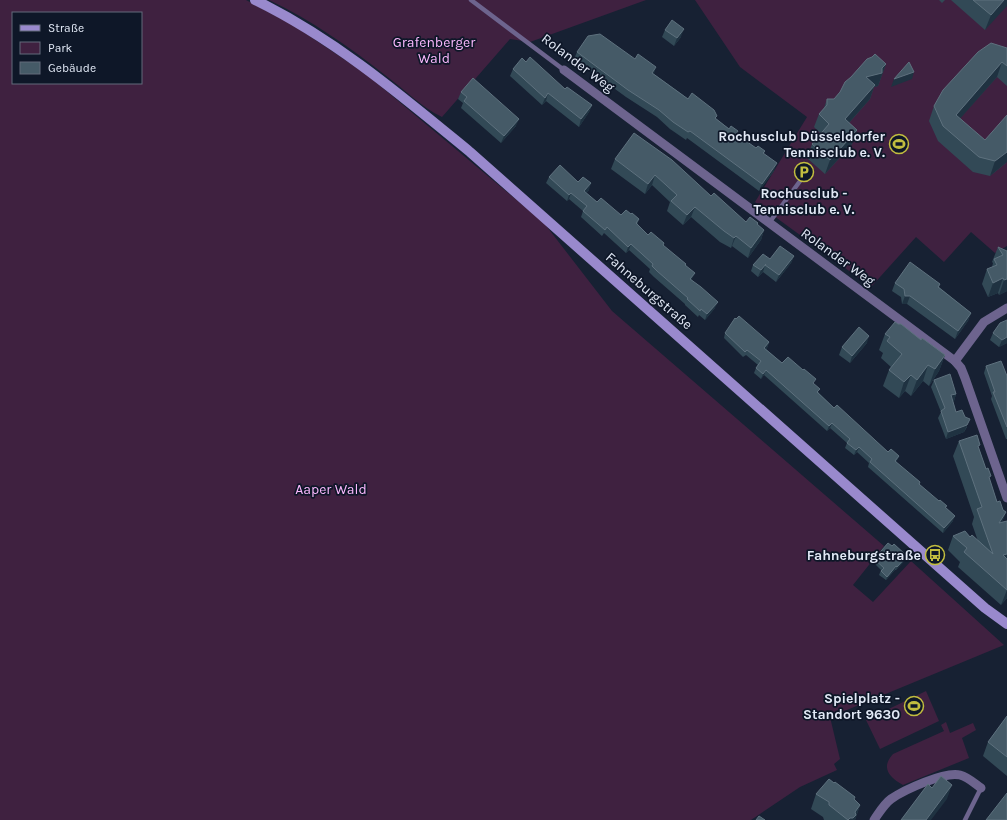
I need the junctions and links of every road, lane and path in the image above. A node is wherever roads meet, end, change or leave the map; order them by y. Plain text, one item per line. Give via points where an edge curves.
1 (256, 0) edge
2 (471, 0) edge
3 (564, 70) joint
4 (806, 173) dead end
5 (769, 223) junction
6 (1007, 308) edge
7 (955, 361) junction
8 (1007, 498) edge
9 (1007, 624) edge
10 (981, 788) joint
11 (874, 820) edge
12 (964, 820) edge

1 - 9 street, Fahneburgstraße via 339,48 470,152 985,608
2 - 3 lane, Rolander Weg
3 - 5 street, Rolander Weg
4 - 5 lane
5 - 7 street, Rolander Weg
6 - 7 street via 984,322
7 - 8 street, Rolander Weg via 965,378
10 - 11 street via 969,778 951,774 907,790 890,800
10 - 12 lane

